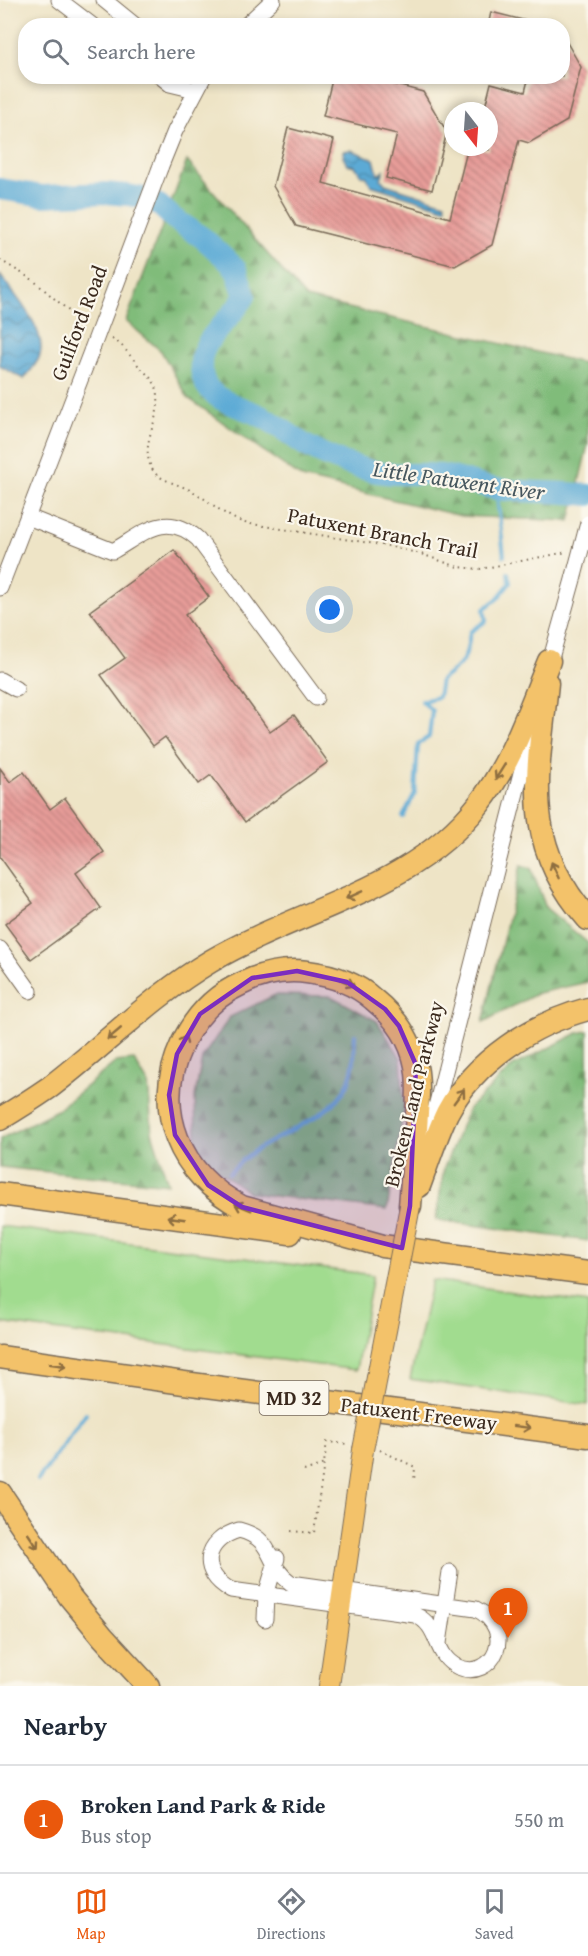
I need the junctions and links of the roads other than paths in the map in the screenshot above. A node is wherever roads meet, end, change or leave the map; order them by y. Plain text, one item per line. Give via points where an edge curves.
1 (59, 0) edge
2 (104, 0) edge
3 (273, 0) edge
4 (83, 18) edge
5 (126, 18) edge
6 (254, 18) edge
7 (192, 84) edge
8 (28, 518) junction
9 (588, 523) edge
10 (0, 588) edge
11 (549, 661) junction
12 (0, 680) edge
13 (16, 689) dead end
14 (316, 698) dead end
15 (588, 919) edge
16 (0, 949) edge
17 (30, 991) dead end
18 (588, 1009) edge
19 (0, 1119) edge
20 (0, 1194) edge
21 (410, 1206) junction
22 (380, 1245) junction
23 (464, 1256) junction
24 (588, 1259) edge
25 (588, 1273) edge
26 (0, 1357) edge
27 (588, 1436) edge
28 (0, 1493) edge
29 (277, 1559) junction
30 (450, 1572) dead end
31 (266, 1595) junction
32 (342, 1598) junction
33 (445, 1604) junction
34 (265, 1620) dead end
35 (439, 1646) junction
36 (148, 1686) edge
37 (329, 1686) edge

1 - 4 street
2 - 5 street
3 - 6 street
7 - 8 street, Guilford Road, bridge
8 - 10 street, Guilford Road
8 - 14 street via 113,551 164,525 174,524 190,532
9 - 11 street, Broken Land Parkway, bridge
15 -> 11 highway via 558,878 539,817 537,788
11 -> 19 highway via 508,759 480,803 429,854 377,885 211,961 143,1009 50,1087
11 - 21 street, Broken Land Parkway
12 - 13 street
16 - 17 street
21 -> 18 highway via 447,1113 473,1079 498,1053 521,1037
22 -> 20 highway
22 -> 21 highway via 242,1207 226,1199 194,1170 176,1135 170,1095 177,1054 200,1014 252,978 297,971 325,974 347,982 385,1009 399,1026 416,1065 419,1090
21 - 32 main road, Broken Land Parkway, bridge via 363,1450
22 - 23 highway
23 - 24 highway
23 - 25 highway
26 -> 27 highway, Patuxent Freeway / MD 32
28 -> 36 highway via 70,1597
29 - 31 street
29 - 31 street via 261,1540 239,1530 213,1546 209,1567 220,1585
29 - 32 street via 282,1576 291,1583
30 - 33 street
31 - 32 street
31 - 34 street
32 - 33 street
32 - 35 street via 415,1615 432,1627
32 - 37 main road, Broken Land Parkway
33 - 35 street
33 - 35 street via 485,1613 498,1630 498,1650 487,1664 467,1669 446,1659

